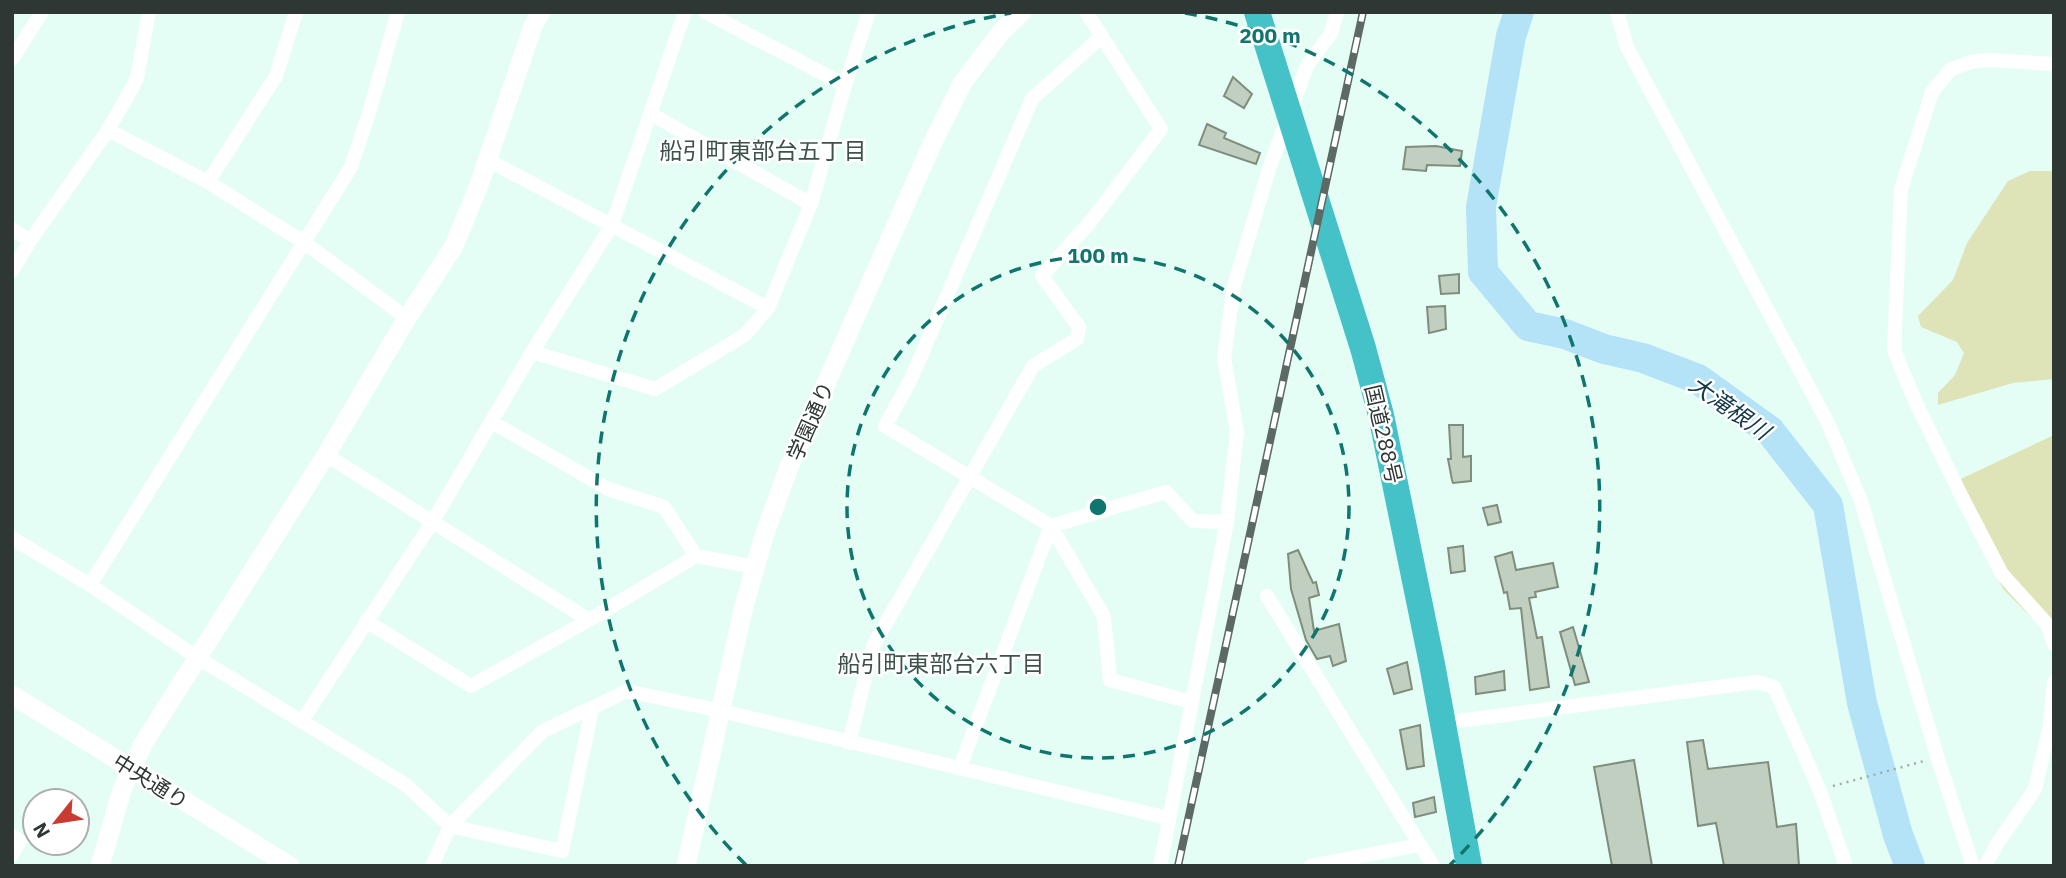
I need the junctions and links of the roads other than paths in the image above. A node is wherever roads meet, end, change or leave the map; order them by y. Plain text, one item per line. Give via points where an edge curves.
1 (42, 12) edge
2 (149, 12) edge
3 (296, 12) edge
4 (398, 12) edge
5 (541, 12) edge
6 (685, 12) edge
7 (705, 12) edge
8 (869, 12) edge
9 (1022, 12) edge
10 (1086, 12) edge
11 (1258, 12) edge
12 (1336, 12) edge
13 (1617, 12) edge
14 (1100, 38) junction
15 (12, 59) edge
16 (2054, 64) edge
17 (845, 85) junction
18 (651, 114) junction
19 (108, 130) junction
20 (488, 160) junction
21 (208, 182) junction
22 (811, 204) junction
23 (612, 225) junction
24 (12, 229) edge
25 (30, 241) junction
26 (305, 243) junction
27 (12, 271) edge
28 (768, 308) junction
29 (407, 318) junction
30 (532, 352) junction
31 (492, 422) junction
32 (326, 455) junction
33 (970, 476) junction
34 (433, 521) junction
35 (1227, 522) junction
36 (1051, 526) junction
37 (12, 538) edge
38 (696, 556) junction
39 (755, 567) junction
40 (90, 585) junction
41 (1267, 596) dead end
42 (589, 620) junction
43 (366, 621) junction
44 (2054, 644) edge
45 (198, 658) junction
46 (2054, 682) edge
47 (12, 695) edge
48 (1191, 702) junction
49 (592, 709) junction
50 (721, 711) junction
51 (302, 721) junction
52 (1443, 723) junction
53 (849, 743) junction
54 (960, 767) junction
55 (131, 768) junction
56 (1168, 818) junction
57 (450, 826) junction
58 (12, 836) edge
59 (1419, 845) junction
60 (12, 855) edge
61 (100, 866) edge
62 (290, 866) edge
63 (432, 866) edge
64 (685, 866) edge
65 (1160, 866) edge
66 (1310, 866) edge
67 (1433, 866) edge
68 (1469, 866) edge
69 (1846, 866) edge
70 (1973, 866) edge
71 (1984, 866) edge

1 - 15 street
2 - 19 street via 137,78
3 - 21 street via 276,76
4 - 26 street via 351,167
5 - 20 street
6 - 18 street
7 - 17 street
8 - 17 street
9 - 39 street, 学園通り via 963,82 933,142 789,467
10 - 14 street
11 - 52 highway, 国道288号 via 1381,415
12 - 35 street via 1331,33 1307,66 1270,166 1234,286 1224,358 1237,432
13 - 70 street via 1627,47 1828,423 1861,501
14 - 33 street via 1032,99 911,379 885,426
14 - 33 street via 1161,129 1042,276 1079,327 1077,339 1033,366
16 - 44 street via 1970,62 1950,70 1932,92 1901,189 1894,350 2002,574 2047,624
17 - 22 street
18 - 22 street
18 - 23 street
19 - 21 street
19 - 25 street
20 - 23 street
20 - 29 street via 454,246
21 - 26 street
22 - 28 street
23 - 28 street
23 - 30 street
24 - 25 street
25 - 27 street
26 - 29 street
26 - 40 street
28 - 30 street via 745,335 655,389
29 - 32 street
30 - 31 street
31 - 34 street
31 - 38 street via 608,489 664,507
32 - 34 street
32 - 45 street
33 - 36 street
33 - 53 street via 873,646
34 - 42 street
34 - 43 street
35 - 36 street via 1193,521 1166,492
35 - 48 street
36 - 48 street via 1104,617 1110,680
36 - 54 street
37 - 40 street
38 - 39 street
38 - 42 street
39 - 50 street, 学園通り
40 - 45 street
41 - 59 street
42 - 43 street via 471,686
43 - 51 street
45 - 51 street
45 - 55 street
46 - 71 street via 2050,725 2035,789
47 - 55 street, 中央通り
48 - 56 street
49 - 50 street via 626,691
49 - 57 street via 543,731
49 - 57 street via 562,851
50 - 53 street
50 - 64 street, 学園通り
51 - 57 street via 406,785
52 - 68 highway, 国道288号
52 - 69 street via 1757,682 1774,687 1820,791
53 - 54 street
54 - 56 street
55 - 61 street
55 - 62 street, 中央通り
56 - 65 street
57 - 63 street
58 - 60 street via 20,841
59 - 66 street
59 - 67 street

